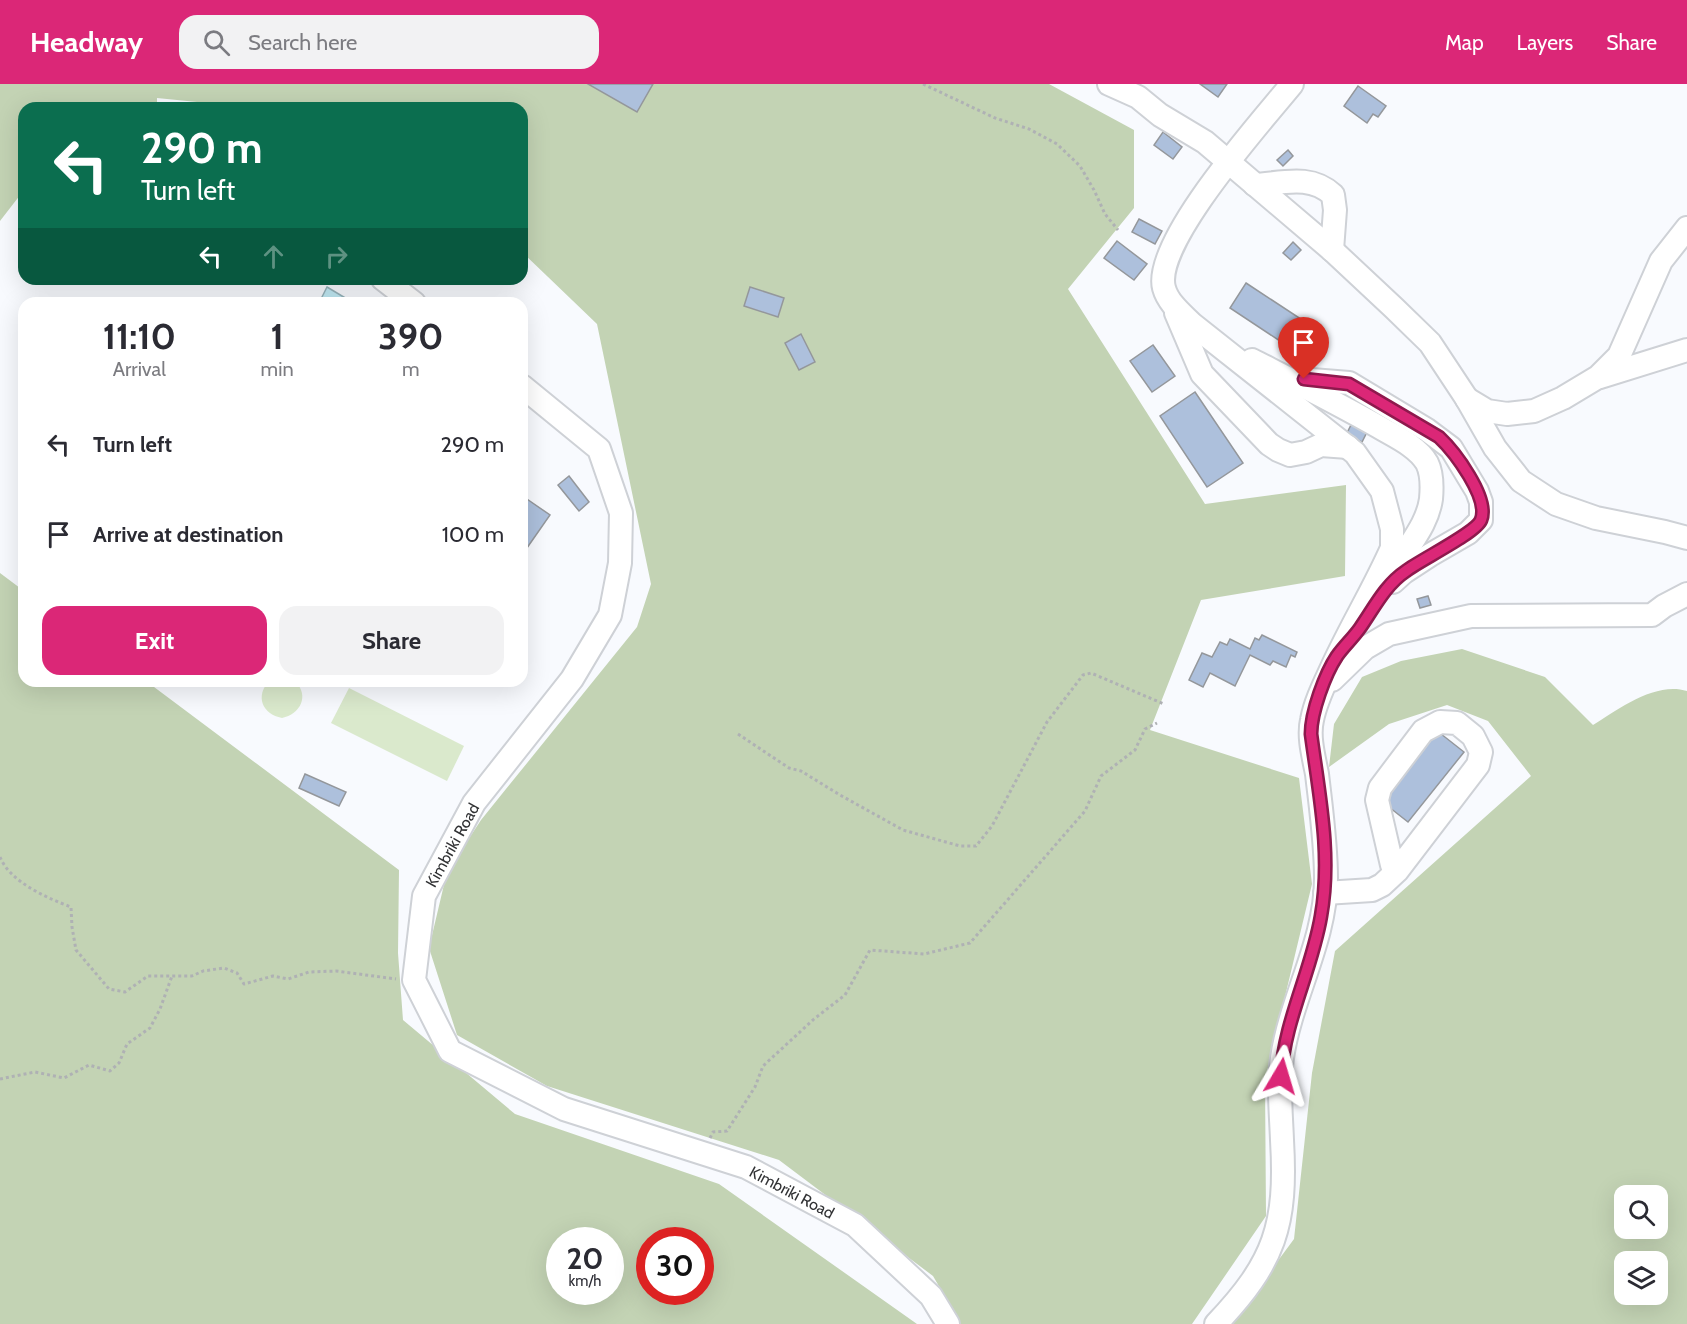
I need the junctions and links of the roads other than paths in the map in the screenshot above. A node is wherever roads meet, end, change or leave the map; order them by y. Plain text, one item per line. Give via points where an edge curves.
1 (1109, 84) edge
2 (1292, 84) edge
3 (1228, 163) junction
4 (1255, 185) junction
5 (1687, 228) edge
6 (1332, 250) junction
7 (391, 285) edge
8 (406, 297) edge
9 (1172, 303) junction
10 (1211, 339) junction
11 (1687, 350) edge
12 (1598, 377) junction
13 (1286, 378) junction
14 (528, 391) edge
15 (1467, 399) junction
16 (1348, 447) junction
17 (1687, 538) edge
18 (1387, 587) junction
19 (1687, 594) edge
20 (1687, 607) edge
21 (1653, 615) junction
22 (1549, 616) junction
23 (1337, 665) junction
24 (1396, 871) junction
25 (1325, 893) junction
26 (1281, 1214) junction
27 (948, 1324) edge
28 (1205, 1324) edge
29 (1216, 1324) edge

1 - 3 street via 1138,97 1205,142
2 - 3 street
3 - 4 street
3 - 9 street via 1202,196 1169,252 1163,271 1164,288
4 - 6 street
4 - 6 street via 1306,181 1324,186 1333,195 1335,210
5 - 12 street via 1661,261 1619,356
6 - 15 street via 1430,343
7 - 8 street
9 - 10 street
9 - 16 street via 1202,374 1269,444 1290,455 1321,445
10 - 13 street
10 - 16 street
11 - 12 street
12 - 15 street via 1563,399 1534,411 1487,411
13 - 18 street via 1388,432 1426,462 1431,499 1425,524 1403,554
13 - 18 street via 1349,384 1427,430 1450,448 1477,491 1481,520 1468,533 1404,572
14 - 27 street, Kimbriki Road via 599,449 621,513 616,584 610,615 572,679 474,803 424,896 414,980 450,1051 564,1109 746,1167 855,1225 931,1296
15 - 17 street via 1495,448 1521,481 1556,504 1596,518
16 - 23 street via 1382,491 1392,529 1392,548
18 - 23 street
19 - 21 street
20 - 21 street via 1678,613
21 - 22 street
22 - 23 street via 1471,616 1389,634
22 - 23 street via 1512,604 1479,602 1415,614 1377,630
23 - 25 street via 1321,692 1311,722 1326,850
24 - 24 street via 1478,765 1481,752 1473,736 1457,723 1440,722 1423,731 1380,788 1377,800
24 - 25 street via 1372,890
25 - 26 street via 1282,1059
26 - 28 street via 1261,1249 1240,1271
26 - 29 street via 1264,1262 1240,1299

